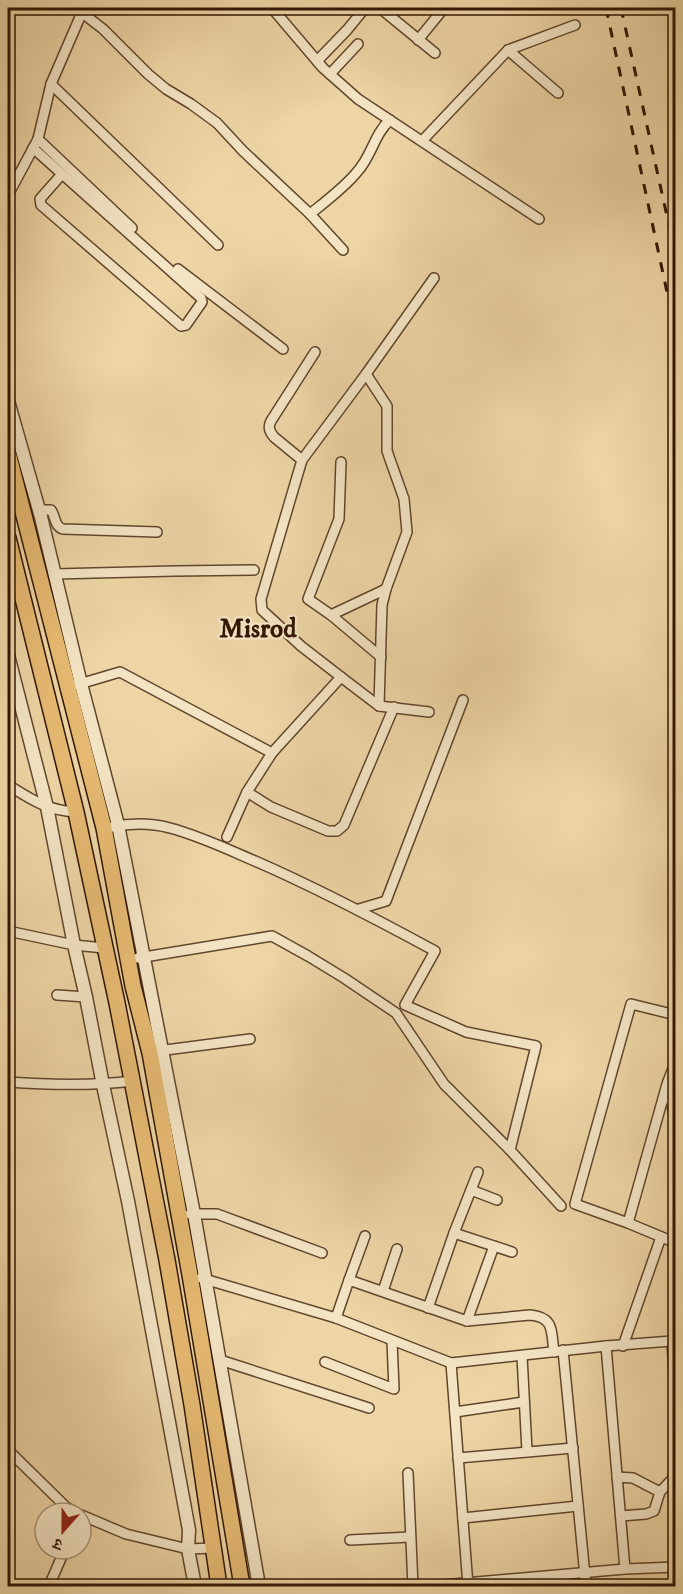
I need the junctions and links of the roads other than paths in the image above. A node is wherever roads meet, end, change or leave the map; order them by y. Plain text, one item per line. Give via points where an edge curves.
1 (272, 8) edge
2 (365, 8) edge
3 (380, 8) edge
4 (444, 8) edge
5 (83, 10) edge
6 (575, 25) dead end
7 (418, 39) junction
8 (358, 44) dead end
9 (508, 50) junction
10 (435, 53) dead end
11 (317, 61) junction
12 (330, 74) junction
13 (51, 84) junction
14 (558, 93) dead end
15 (390, 120) junction
16 (38, 139) junction
17 (422, 141) junction
18 (33, 148) junction
19 (62, 174) junction
20 (8, 195) edge
21 (310, 214) junction
22 (539, 219) dead end
23 (218, 244) dead end
24 (343, 250) dead end
25 (434, 278) dead end
26 (283, 349) dead end
27 (315, 352) dead end
28 (366, 374) junction
29 (8, 401) edge
30 (8, 453) edge
31 (302, 460) junction
32 (341, 462) dead end
33 (39, 510) junction
34 (44, 528) junction
35 (28, 531) junction
36 (157, 532) dead end
37 (8, 538) edge
38 (254, 570) dead end
39 (54, 574) junction
40 (386, 589) junction
41 (331, 615) junction
42 (8, 655) edge
43 (381, 657) junction
44 (341, 677) junction
45 (74, 686) junction
46 (463, 700) dead end
47 (379, 706) junction
48 (394, 707) junction
49 (429, 712) dead end
50 (272, 753) junction
51 (8, 784) edge
52 (247, 792) junction
53 (46, 807) junction
54 (76, 812) junction
55 (111, 827) junction
56 (227, 837) dead end
57 (359, 909) junction
58 (8, 931) edge
59 (74, 945) junction
60 (104, 948) junction
61 (136, 958) junction
62 (57, 995) dead end
63 (86, 997) junction
64 (675, 1015) edge
65 (250, 1039) dead end
66 (156, 1052) junction
67 (675, 1061) edge
68 (133, 1081) junction
69 (8, 1082) edge
70 (667, 1084) junction
71 (103, 1085) junction
72 (675, 1122) edge
73 (510, 1150) junction
74 (8, 1155) edge
75 (8, 1168) edge
76 (478, 1172) dead end
77 (471, 1190) junction
78 (497, 1200) dead end
79 (561, 1206) dead end
80 (187, 1214) junction
81 (628, 1222) junction
82 (454, 1233) junction
83 (365, 1236) dead end
84 (661, 1237) junction
85 (675, 1243) edge
86 (494, 1246) junction
87 (397, 1249) dead end
88 (512, 1252) dead end
89 (322, 1253) dead end
90 (198, 1277) junction
91 (349, 1280) junction
92 (383, 1291) junction
93 (428, 1308) junction
94 (336, 1318) junction
95 (467, 1321) junction
96 (674, 1335) edge
97 (392, 1341) junction
98 (606, 1346) junction
99 (623, 1346) junction
100 (559, 1351) junction
101 (522, 1356) junction
102 (220, 1360) junction
103 (325, 1362) dead end
104 (451, 1363) junction
105 (675, 1391) edge
106 (524, 1402) junction
107 (369, 1408) dead end
108 (454, 1412) junction
109 (573, 1448) junction
110 (8, 1450) edge
111 (527, 1451) junction
112 (458, 1458) junction
113 (408, 1473) dead end
114 (675, 1475) edge
115 (617, 1477) junction
116 (660, 1492) junction
117 (60, 1501) edge
118 (578, 1506) junction
119 (621, 1516) junction
120 (463, 1518) junction
121 (93, 1520) edge
122 (410, 1537) junction
123 (350, 1540) dead end
124 (212, 1548) junction
125 (188, 1549) junction
126 (60, 1561) edge
127 (675, 1567) edge
128 (625, 1569) junction
129 (585, 1573) junction
130 (468, 1585) edge
131 (49, 1587) edge
132 (195, 1587) edge
133 (219, 1587) edge
134 (242, 1587) edge
135 (259, 1587) edge
136 (413, 1587) edge
137 (431, 1587) edge
138 (586, 1587) edge

1 - 11 street
2 - 11 street
3 - 7 street
4 - 7 street
5 - 13 street
5 - 21 street via 148,74 217,123
6 - 9 street
7 - 10 street
8 - 12 street
9 - 14 street
9 - 17 street
11 - 12 street
12 - 15 street
13 - 16 street
13 - 23 street
15 - 17 street
15 - 21 street via 381,128 357,173
16 - 18 street
16 - 26 street via 181,272
17 - 22 street
18 - 19 street
18 - 20 street
19 - 19 street via 201,298 186,325 181,326 42,205 40,199
21 - 24 street
25 - 28 street
27 - 31 street via 269,427 274,437
28 - 31 street
28 - 40 street via 387,406 387,451 404,498 407,532
29 - 33 street
30 - 35 main road
31 - 44 street via 261,599 262,610
32 - 41 street via 339,519 308,599
33 - 34 street
33 - 36 street via 51,510 56,524 63,529
34 - 35 main road
34 - 39 street
35 - 45 main road
37 - 54 main road
38 - 39 street
39 - 45 street
40 - 41 street
40 - 43 street
41 - 43 street
42 - 53 street
43 - 47 street
44 - 47 street
44 - 50 street
45 - 50 street via 120,672
45 - 55 main road
46 - 57 street via 386,900
47 - 48 street
48 - 49 street
48 - 52 street via 344,825 337,831 328,831 271,807
50 - 52 street
51 - 53 street
52 - 56 street
53 - 54 street
53 - 59 street
54 - 60 main road
55 - 57 street via 132,823 204,839
55 - 61 main road
57 - 73 street via 435,951 405,1005 466,1032 536,1046
58 - 59 street
59 - 60 street
59 - 63 street
60 - 68 main road
61 - 66 main road via 134,986
61 - 73 street via 272,936 396,1013 444,1084
62 - 63 street
63 - 71 street
64 - 81 street via 631,1004 574,1204
65 - 66 street
66 - 80 main road
67 - 70 street
68 - 71 street
68 - 124 main road via 192,1405
69 - 71 street
70 - 72 street
70 - 81 street
71 - 125 street via 175,1451 189,1530
73 - 79 street
74 - 75 street
76 - 77 street
77 - 78 street
77 - 82 street
80 - 89 street via 217,1214
80 - 90 main road
81 - 84 street
82 - 86 street
82 - 93 street
83 - 91 street
84 - 85 street
84 - 99 street
86 - 88 street
86 - 95 street
87 - 92 street
90 - 94 street
90 - 102 street
90 - 134 main road
91 - 92 street
91 - 94 street
92 - 93 street
93 - 95 street
94 - 97 street
95 - 100 street via 540,1316 549,1324
96 - 99 street
96 - 105 street
97 - 103 street via 394,1389
97 - 104 street
98 - 99 street
98 - 100 street
98 - 115 street
100 - 101 street
100 - 109 street
101 - 104 street
101 - 106 street
102 - 107 street
102 - 135 street
104 - 108 street
106 - 108 street
106 - 111 street
108 - 112 street
109 - 111 street
109 - 118 street
110 - 117 street
111 - 112 street
112 - 120 street
113 - 122 street
114 - 116 street
115 - 116 street via 633,1478
115 - 119 street
116 - 119 street via 654,1511
118 - 120 street
118 - 129 street
119 - 128 street
120 - 130 street
121 - 125 street via 126,1534
122 - 123 street
122 - 136 street
124 - 125 street
124 - 133 main road
125 - 132 street
126 - 131 street
127 - 128 street
128 - 129 street
129 - 130 street
129 - 138 street
130 - 137 street

